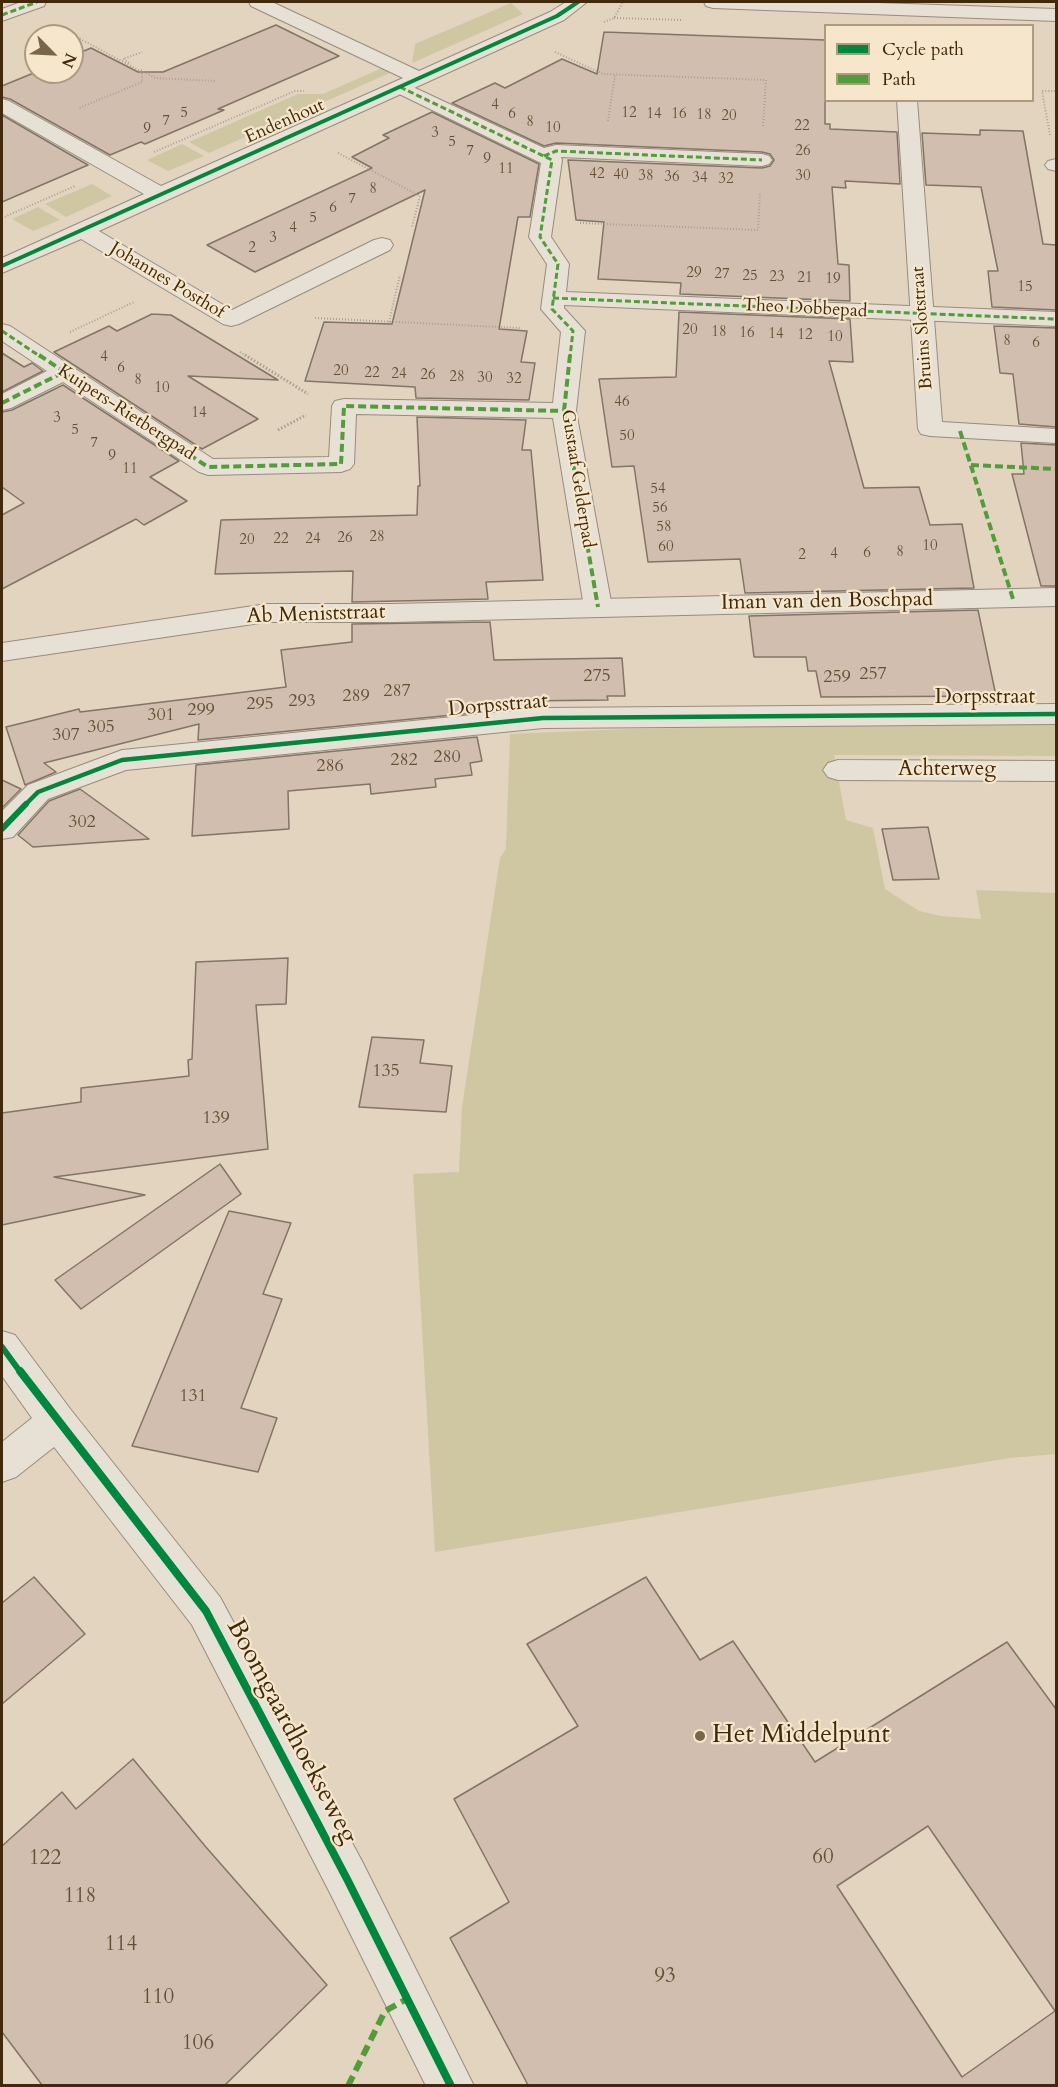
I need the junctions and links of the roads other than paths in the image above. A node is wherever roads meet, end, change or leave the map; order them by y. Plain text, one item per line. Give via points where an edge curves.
1 (258, 2) edge
2 (578, 2) edge
3 (713, 2) edge
4 (29, 5) edge
5 (2, 15) edge
6 (1056, 15) edge
7 (901, 17) edge
8 (410, 83) junction
9 (907, 102) edge
10 (2, 105) edge
11 (544, 156) junction
12 (762, 160) dead end
13 (161, 195) junction
14 (82, 230) junction
15 (382, 245) dead end
16 (2, 266) edge
17 (554, 298) junction
18 (922, 314) junction
19 (1056, 319) edge
20 (2, 331) edge
21 (64, 372) junction
22 (2, 403) edge
23 (564, 411) junction
24 (1056, 436) edge
25 (1056, 597) edge
26 (598, 607) junction
27 (2, 652) edge
28 (1056, 714) edge
29 (838, 770) dead end
30 (1056, 771) edge
31 (2, 829) edge
32 (2, 1347) edge
33 (57, 1422) junction
34 (2, 1464) edge
35 (451, 2085) edge

1 - 8 street
2 - 8 street, Endenhout via 557,16
3 - 7 street
4 - 5 street
6 - 7 street
8 - 11 street
8 - 13 street, Endenhout
9 - 18 street, Bruins Slotstraat
10 - 13 street
11 - 12 street via 556,151
11 - 17 street via 552,159 540,237 558,264
13 - 14 street, Endenhout
14 - 15 street, Johannes Posthof via 231,319
14 - 16 street, Endenhout
17 - 18 street, Theo Dobbepad
17 - 23 street, Gustaaf Gelderpad via 552,309 573,331
18 - 19 street, Theo Dobbepad
18 - 24 street, Bruins Slotstraat via 930,429
20 - 21 street, Kuipers-Rietbergpad
21 - 22 street
21 - 23 street, Kuipers-Rietbergpad via 208,467 341,464 344,406
23 - 26 street, Gustaaf Gelderpad
25 - 26 street, Iman van den Boschpad
26 - 27 street, Ab Meniststraat via 267,613
28 - 31 street, Dorpsstraat via 543,718 122,760 38,792
29 - 30 street, Achterweg
32 - 33 street
33 - 34 street
33 - 35 street, Boomgaardhoekseweg via 206,1611

